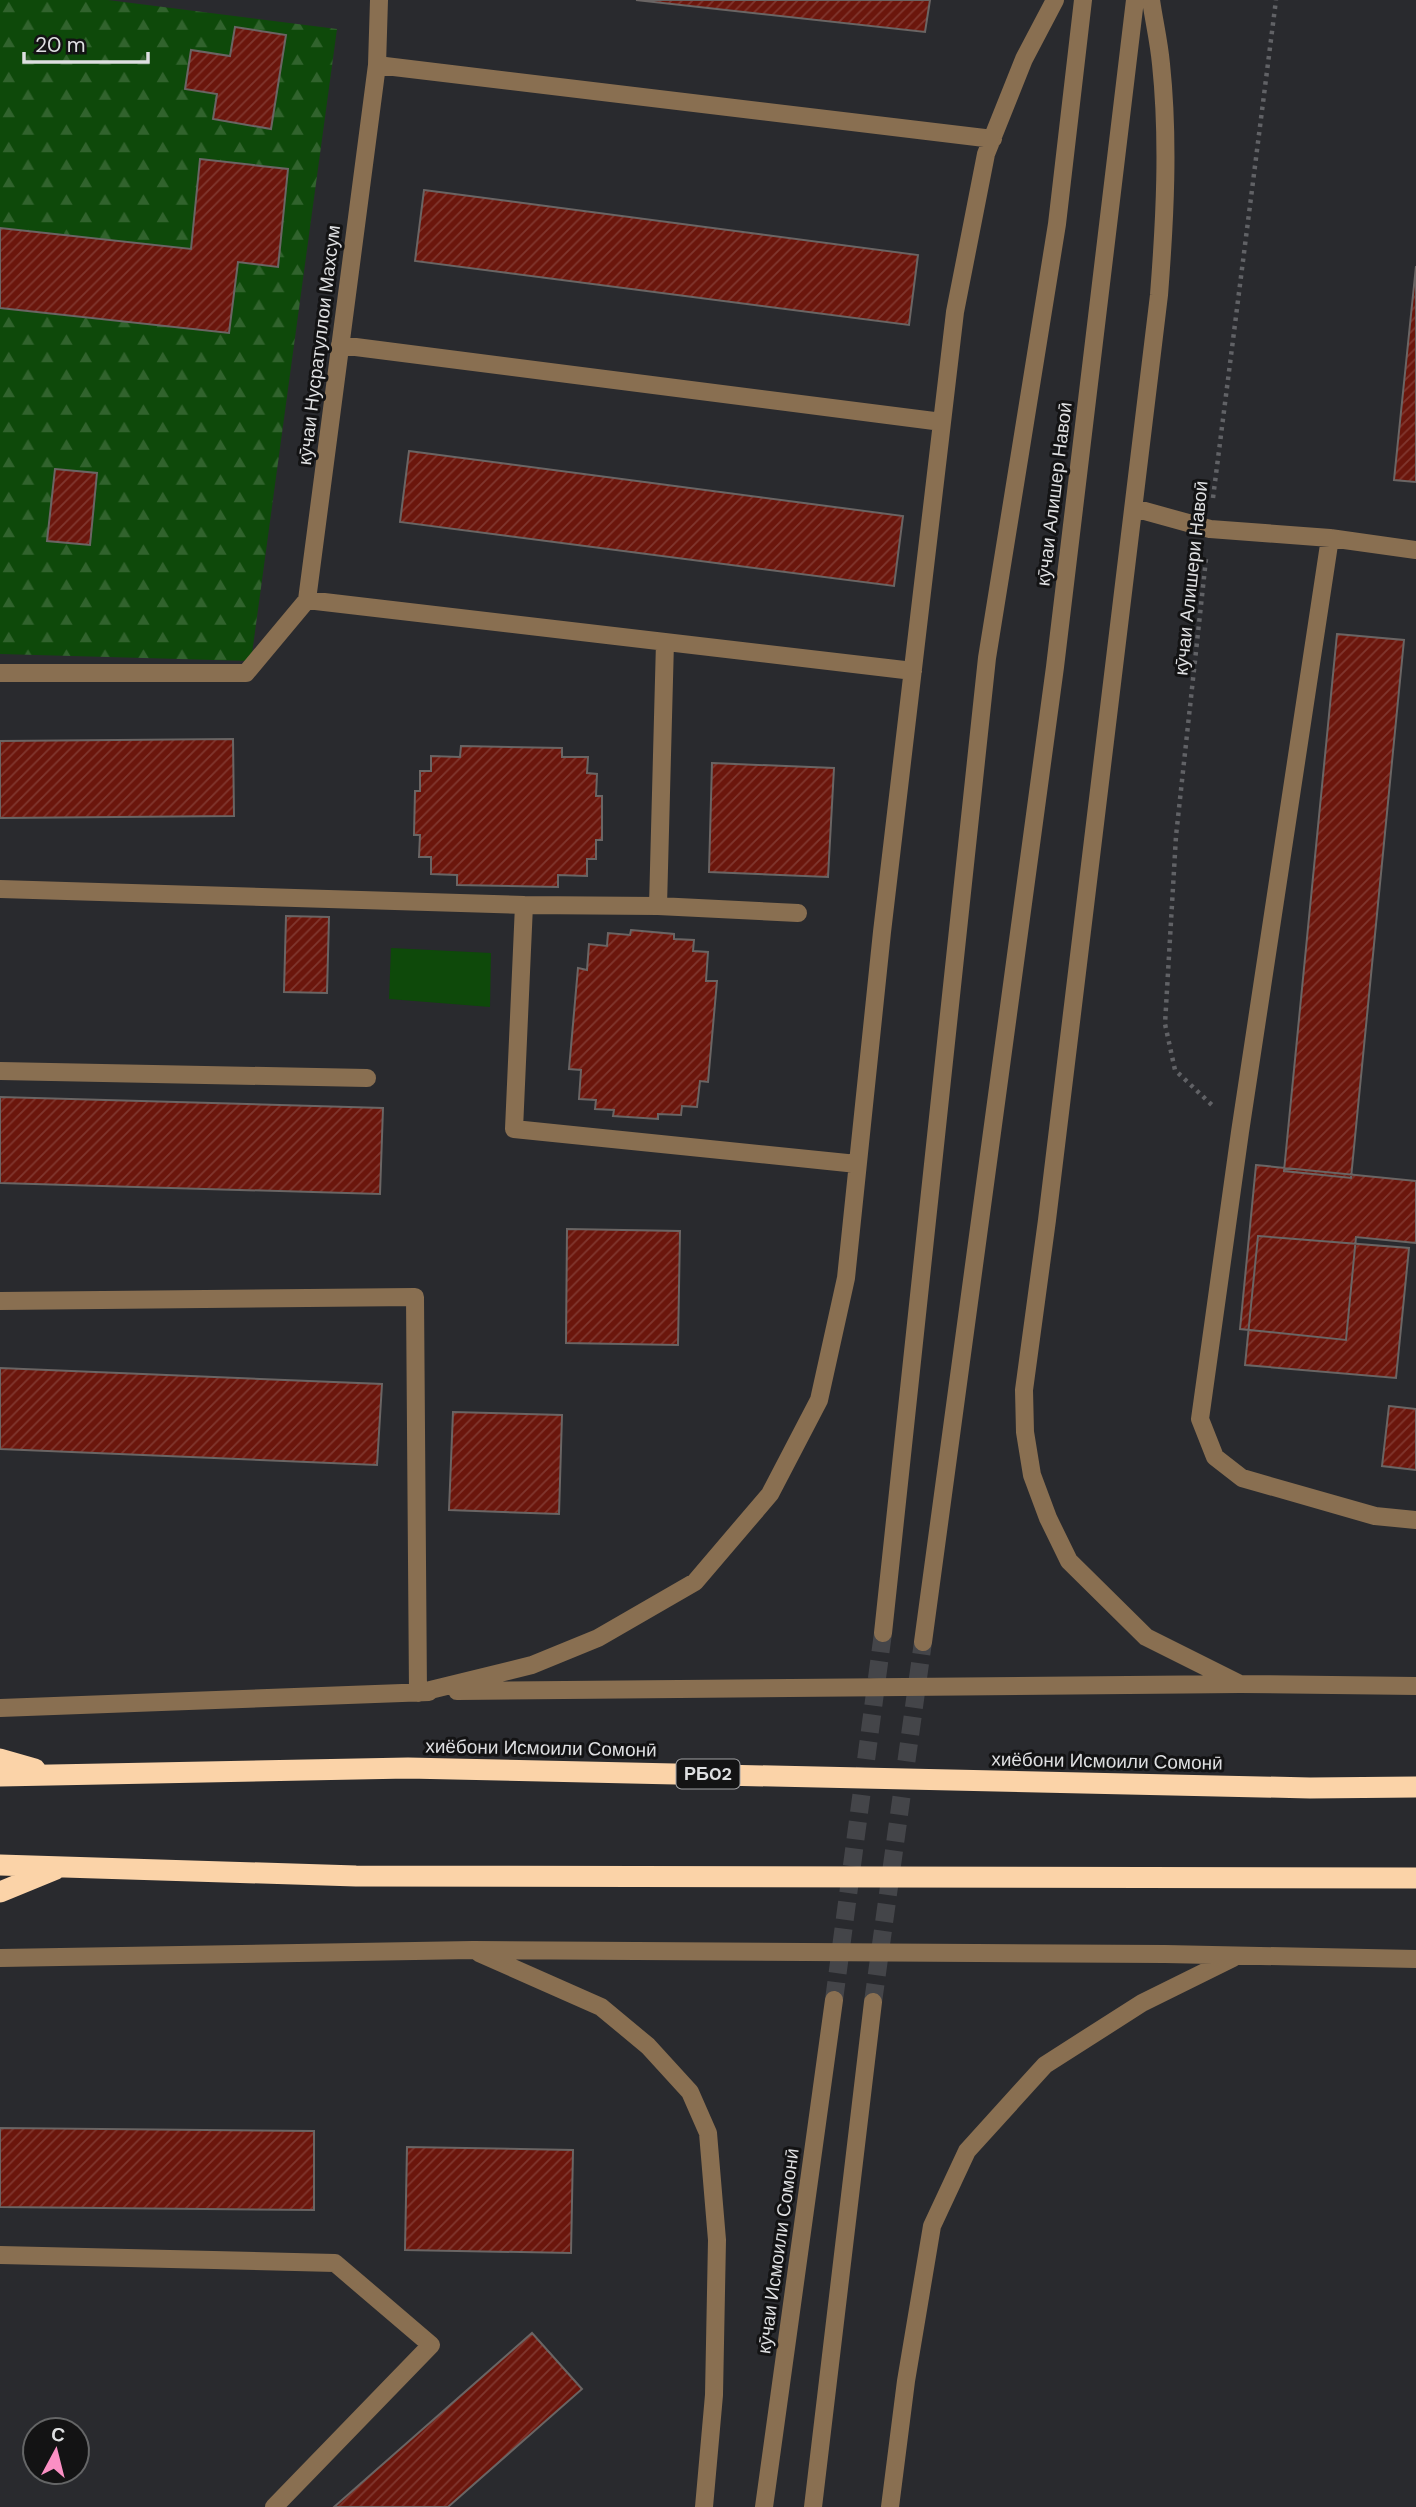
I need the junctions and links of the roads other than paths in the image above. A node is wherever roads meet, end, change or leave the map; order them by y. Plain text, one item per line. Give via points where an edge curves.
1 (379, 0) edge
2 (1055, 0) edge
3 (1083, 0) edge
4 (1135, 0) edge
5 (1151, 0) edge
6 (377, 65) junction
7 (993, 139) junction
8 (340, 345) junction
9 (942, 422) junction
10 (1134, 508) junction
11 (1330, 538) junction
12 (1416, 550) edge
13 (307, 600) junction
14 (665, 642) junction
15 (913, 671) junction
16 (0, 673) edge
17 (0, 889) edge
18 (524, 905) junction
19 (658, 906) junction
20 (798, 913) dead end
21 (0, 1071) edge
22 (367, 1078) dead end
23 (857, 1164) junction
24 (0, 1301) edge
25 (1416, 1520) edge
26 (883, 1633) tunnel mouth
27 (923, 1643) tunnel mouth
28 (1240, 1684) junction
29 (1416, 1686) edge
30 (418, 1693) junction
31 (0, 1708) edge
32 (0, 1759) edge
33 (0, 1776) edge
34 (61, 1776) junction
35 (1416, 1787) edge
36 (0, 1865) edge
37 (66, 1866) junction
38 (1416, 1878) edge
39 (0, 1892) edge
40 (472, 1950) junction
41 (1238, 1956) junction
42 (0, 1958) edge
43 (1416, 1959) edge
44 (834, 2000) tunnel mouth
45 (873, 2002) tunnel mouth
46 (0, 2255) edge
47 (274, 2507) edge
48 (704, 2507) edge
49 (764, 2507) edge
50 (813, 2507) edge
51 (890, 2507) edge

1 - 6 street, кӯчаи Нусратуллои Махсум
2 - 7 street via 1024,59
3 - 26 street, кӯчаи Алишер Навоӣ via 1057,223 987,658
4 - 27 street, кӯчаи Алишер Навоӣ via 1055,667
5 - 10 street via 1161,63 1165,207 1160,295
6 - 7 street
6 - 8 street, кӯчаи Нусратуллои Махсум
7 - 9 street via 986,154 955,312
8 - 9 street
8 - 13 street, кӯчаи Нусратуллои Махсум
9 - 15 street
10 - 11 street via 1210,529
10 - 28 street via 1024,1390 1025,1432 1032,1475 1069,1561 1146,1637
11 - 12 street
11 - 25 street via 1200,1419 1215,1457 1242,1478 1374,1516
13 - 14 street
13 - 16 street via 246,673
14 - 15 street
14 - 19 street
15 - 23 street
17 - 18 street
18 - 19 street
18 - 23 street via 514,1129
19 - 20 street
21 - 22 street
23 - 30 street via 846,1278 818,1400 770,1494 695,1582 598,1638 532,1665
24 - 30 street via 415,1297
28 - 29 street
28 - 30 street
30 - 31 street
32 - 34 highway
33 - 34 highway, хиёбони Исмоили Сомонӣ / РБ02
34 - 35 highway, хиёбони Исмоили Сомонӣ / РБ02 via 408,1768
36 - 37 highway
37 - 38 highway via 370,1876
37 - 39 highway
40 - 41 street
40 - 42 street
40 - 48 street via 601,2007 648,2046 690,2092 708,2133 717,2240 714,2395
41 - 43 street
41 - 51 street via 1142,2003 1045,2065 967,2151 932,2226
44 - 49 street, кӯчаи Исмоили Сомонӣ
45 - 50 street
46 - 47 street via 335,2263 430,2345

